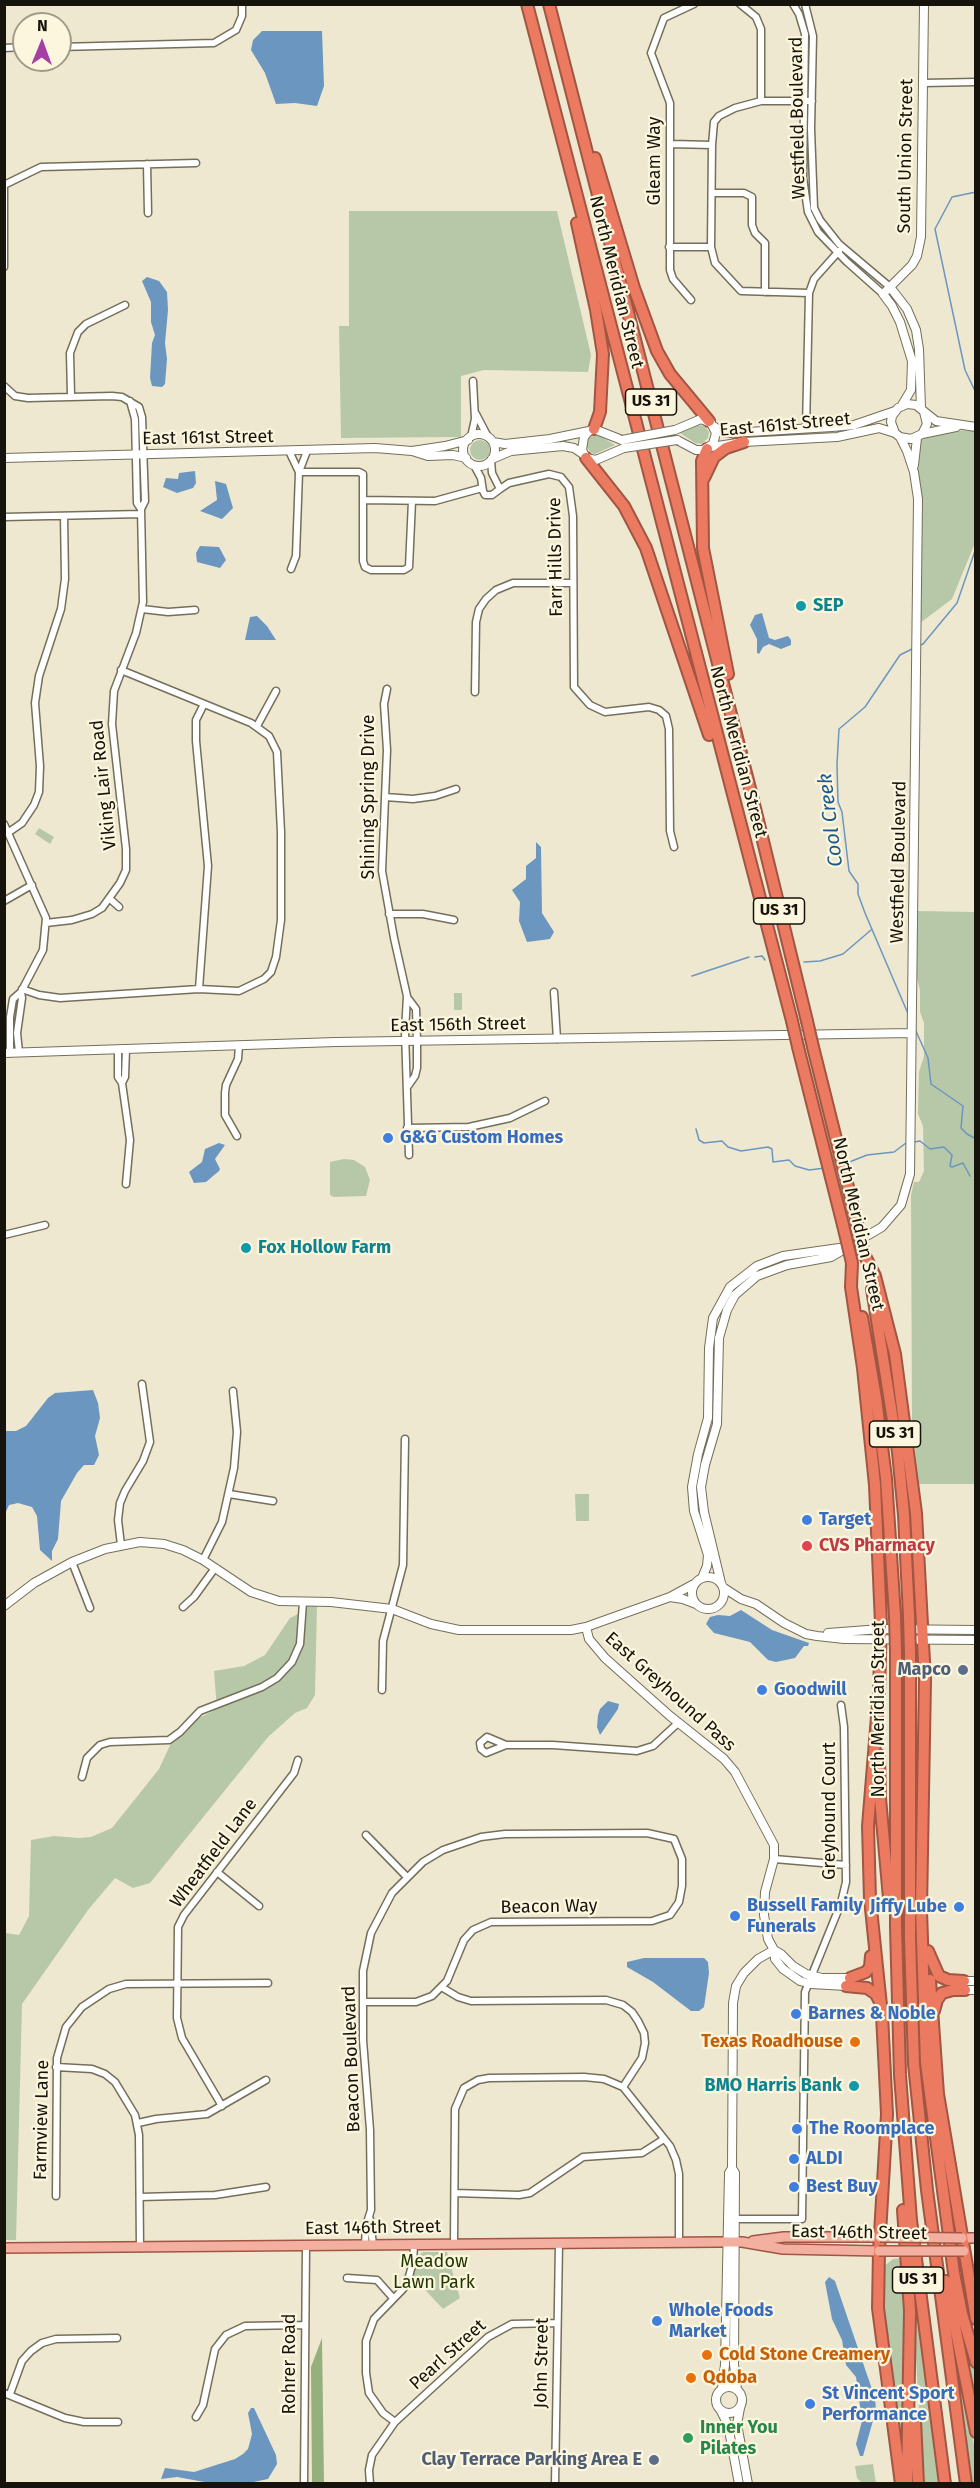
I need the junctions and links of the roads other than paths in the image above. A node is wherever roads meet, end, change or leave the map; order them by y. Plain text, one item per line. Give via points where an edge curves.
1 (242, 4) edge
2 (527, 4) edge
3 (549, 4) edge
4 (694, 4) edge
5 (740, 4) edge
6 (793, 4) edge
7 (805, 4) edge
8 (924, 4) edge
9 (72, 46) edge
10 (540, 53) junction
11 (975, 82) edge
12 (923, 83) junction
13 (570, 86) junction
14 (805, 100) junction
15 (761, 101) junction
16 (813, 101) junction
17 (671, 144) junction
18 (712, 144) junction
19 (196, 164) dead end
20 (147, 165) junction
21 (4, 186) edge
22 (712, 193) junction
23 (147, 213) dead end
24 (669, 247) junction
25 (711, 247) junction
26 (843, 247) junction
27 (837, 253) junction
28 (4, 267) edge
29 (890, 287) junction
30 (765, 292) junction
31 (809, 293) junction
32 (883, 294) junction
33 (692, 300) dead end
34 (124, 305) dead end
35 (474, 381) dead end
36 (4, 386) edge
37 (71, 396) junction
38 (902, 405) junction
39 (922, 410) junction
40 (895, 411) junction
41 (475, 412) junction
42 (712, 424) junction
43 (964, 426) junction
44 (975, 427) edge
45 (806, 429) junction
46 (591, 430) junction
47 (898, 435) junction
48 (919, 436) junction
49 (469, 438) junction
50 (491, 440) junction
51 (744, 442) junction
52 (623, 444) junction
53 (709, 448) junction
54 (289, 451) junction
55 (307, 451) junction
56 (412, 451) junction
57 (140, 455) junction
58 (585, 456) junction
59 (4, 458) edge
60 (466, 458) junction
61 (492, 460) junction
62 (474, 465) junction
63 (299, 472) junction
64 (914, 472) junction
65 (499, 486) junction
66 (702, 487) junction
67 (482, 488) junction
68 (364, 500) junction
69 (412, 501) junction
70 (141, 512) junction
71 (64, 516) junction
72 (4, 517) edge
73 (291, 569) dead end
74 (573, 583) junction
75 (142, 609) junction
76 (195, 610) dead end
77 (121, 670) junction
78 (387, 689) dead end
79 (276, 691) dead end
80 (475, 692) dead end
81 (204, 704) junction
82 (257, 726) junction
83 (456, 789) dead end
84 (385, 797) junction
85 (753, 800) junction
86 (4, 824) edge
87 (9, 832) junction
88 (745, 844) junction
89 (674, 847) dead end
90 (32, 885) junction
91 (110, 899) junction
92 (4, 901) edge
93 (119, 907) dead end
94 (389, 914) junction
95 (454, 920) dead end
96 (46, 923) junction
97 (199, 989) junction
98 (22, 990) junction
99 (554, 992) dead end
100 (407, 996) junction
101 (911, 1031) junction
102 (557, 1039) junction
103 (406, 1041) junction
104 (417, 1041) junction
105 (239, 1046) junction
106 (122, 1049) junction
107 (7, 1053) edge
108 (19, 1053) junction
109 (408, 1086) junction
110 (545, 1101) dead end
111 (407, 1128) junction
112 (237, 1136) dead end
113 (409, 1155) dead end
114 (126, 1184) dead end
115 (45, 1225) dead end
116 (4, 1235) edge
117 (868, 1235) junction
118 (864, 1254) junction
119 (852, 1263) junction
120 (142, 1384) dead end
121 (233, 1391) dead end
122 (405, 1439) dead end
123 (229, 1494) junction
124 (273, 1501) dead end
125 (121, 1545) junction
126 (203, 1560) junction
127 (72, 1562) junction
128 (215, 1568) junction
129 (702, 1578) junction
130 (694, 1584) junction
131 (723, 1586) junction
132 (670, 1597) junction
133 (741, 1599) junction
134 (303, 1602) junction
135 (720, 1603) junction
136 (696, 1604) junction
137 (4, 1606) edge
138 (183, 1607) dead end
139 (90, 1608) dead end
140 (392, 1609) junction
141 (586, 1627) junction
142 (975, 1630) edge
143 (881, 1634) junction
144 (924, 1635) junction
145 (975, 1640) edge
146 (382, 1690) dead end
147 (879, 1692) junction
148 (841, 1705) dead end
149 (678, 1723) junction
150 (506, 1745) dead end
151 (298, 1760) dead end
152 (82, 1777) dead end
153 (366, 1835) dead end
154 (923, 1837) junction
155 (678, 1850) joint
156 (774, 1859) junction
157 (846, 1865) junction
158 (217, 1872) junction
159 (406, 1876) junction
160 (259, 1906) dead end
161 (872, 1917) junction
162 (774, 1950) junction
163 (928, 1951) junction
164 (809, 1979) junction
165 (848, 1982) junction
166 (176, 1983) junction
167 (268, 1983) dead end
168 (970, 1985) edge
169 (443, 1988) junction
170 (363, 2002) junction
171 (897, 2008) junction
172 (882, 2015) junction
173 (934, 2050) junction
174 (56, 2067) junction
175 (900, 2075) junction
176 (266, 2080) dead end
177 (622, 2087) junction
178 (222, 2106) junction
179 (138, 2124) junction
180 (664, 2139) junction
181 (732, 2168) junction
182 (266, 2187) dead end
183 (927, 2190) junction
184 (455, 2193) junction
185 (56, 2196) dead end
186 (140, 2197) junction
187 (735, 2219) junction
188 (880, 2237) junction
189 (962, 2238) junction
190 (975, 2238) edge
191 (679, 2242) junction
192 (734, 2242) junction
193 (559, 2243) junction
194 (454, 2244) junction
195 (369, 2245) junction
196 (414, 2245) junction
197 (306, 2246) junction
198 (4, 2248) edge
199 (140, 2248) junction
200 (879, 2251) junction
201 (964, 2251) junction
202 (975, 2251) edge
203 (347, 2278) dead end
204 (393, 2298) junction
205 (725, 2301) junction
206 (975, 2319) edge
207 (557, 2323) junction
208 (305, 2325) junction
209 (117, 2338) dead end
210 (910, 2342) junction
211 (734, 2350) junction
212 (975, 2362) edge
213 (722, 2388) junction
214 (737, 2390) junction
215 (7, 2393) edge
216 (740, 2408) junction
217 (720, 2410) junction
218 (196, 2416) dead end
219 (118, 2422) dead end
220 (395, 2422) junction
221 (975, 2432) edge
222 (304, 2484) edge
223 (370, 2484) edge
224 (555, 2484) edge
225 (739, 2484) edge
226 (748, 2484) edge
227 (902, 2484) edge
228 (907, 2484) edge
229 (918, 2484) edge
230 (945, 2484) edge
231 (966, 2484) edge

1 - 9 street via 236,30 214,43
2 - 10 highway, North Meridian Street / US 31
3 - 13 highway, North Meridian Street / US 31
4 - 17 street, Gleam Way via 664,18 652,48 653,62 670,104
5 - 15 street via 756,17 761,29
6 - 14 street, Westfield Boulevard via 805,34
7 - 16 street, Westfield Boulevard via 813,36
8 - 12 street, South Union Street
10 - 46 highway via 602,342 600,412
10 - 88 highway, North Meridian Street / US 31
11 - 12 street
12 - 29 street, South Union Street via 919,250 912,265
13 - 42 highway via 653,342 670,374
13 - 85 highway, North Meridian Street / US 31
14 - 15 street
14 - 16 street
14 - 27 street, Westfield Boulevard via 806,202 818,232
15 - 18 street via 718,116
16 - 26 street, Westfield Boulevard via 812,199 820,220
17 - 18 street
17 - 24 street, Gleam Way
18 - 22 street
19 - 20 street
20 - 21 street via 40,167
20 - 23 street
21 - 28 street
22 - 25 street
22 - 30 street via 744,193 752,197 752,225 765,243
24 - 25 street
24 - 33 street, Gleam Way via 673,279
25 - 30 street via 715,263 741,291
26 - 27 street
26 - 29 street, Westfield Boulevard
27 - 31 street via 814,279
27 - 32 street, Westfield Boulevard
29 - 32 street, South Union Street
29 - 39 street, Westfield Boulevard via 907,309 916,330
30 - 31 street
31 - 45 street
32 - 38 street, Westfield Boulevard via 900,322 912,361 910,390
34 - 37 street via 78,332 70,353
35 - 41 street
36 - 37 street via 15,396 28,398
37 - 57 street, Viking Lair Road via 112,396 139,407
38 - 39 street via 912,404
38 - 40 street
39 - 43 street via 936,421
39 - 48 street via 927,424
40 - 45 street, East 161st Street via 854,424
40 - 47 street via 891,422
41 - 49 street
41 - 50 street
42 - 45 street, East 161st Street via 731,433
42 - 52 street, bridge via 696,419 675,430
42 - 53 street via 716,437
43 - 44 street
43 - 48 street
46 - 50 street via 505,444
46 - 52 street via 602,430
46 - 58 street via 582,440
47 - 48 street via 905,439
47 - 51 street, East 161st Street via 879,428 837,438
47 - 64 street, Westfield Boulevard
48 - 64 street, Westfield Boulevard
49 - 50 street via 482,434
49 - 56 street, East 161st Street
49 - 60 street via 464,451
50 - 61 street via 495,451
51 - 53 street, East 161st Street
51 - 66 highway via 714,457
52 - 53 street, bridge via 678,440 696,450
52 - 58 street via 600,460
53 - 66 highway via 702,461
54 - 55 street, East 161st Street
54 - 57 street, East 161st Street
54 - 63 street
55 - 56 street, East 161st Street
55 - 63 street
56 - 60 street, East 161st Street
57 - 59 street, East 161st Street
57 - 70 street, Viking Lair Road via 144,501
58 - 61 street via 563,446 511,451
58 - 88 highway via 624,506 646,548
60 - 62 street
61 - 62 street
61 - 65 street via 492,473
62 - 67 street
63 - 68 street via 359,472
63 - 73 street via 296,556
64 - 101 street, Westfield Boulevard via 918,499
65 - 67 street via 496,494 489,496
65 - 74 street, Farr Hills Drive via 549,474 567,483 573,516
66 - 85 highway via 705,568
67 - 69 street via 441,500
68 - 69 street
68 - 69 street via 363,561 371,570 409,567
70 - 71 street
70 - 75 street, Viking Lair Road
71 - 72 street
71 - 87 street via 65,579 61,609 39,676 35,704 39,792 22,823
74 - 80 street via 513,583 486,599 476,622
74 - 89 street, Farr Hills Drive via 573,682 577,692 590,705 606,712 649,707 666,717 669,827
75 - 76 street
75 - 77 street, Viking Lair Road
77 - 81 street
77 - 91 street, Viking Lair Road via 114,690 112,724 126,870
78 - 84 street, Shining Spring Drive
79 - 82 street
81 - 82 street
81 - 97 street via 196,720 208,866
82 - 97 street via 277,752 281,903 276,957 271,972 249,987 239,991
83 - 84 street via 413,799
84 - 94 street, Shining Spring Drive via 382,871
85 - 118 highway, North Meridian Street / US 31, bridge
86 - 87 street
87 - 90 street
88 - 119 highway, North Meridian Street / US 31, bridge
90 - 92 street
90 - 96 street
91 - 93 street
91 - 96 street, Viking Lair Road via 92,914
94 - 95 street via 423,914
94 - 100 street, Shining Spring Drive
96 - 98 street via 43,950
97 - 98 street via 60,998
98 - 107 street via 13,999
98 - 108 street via 17,1027
99 - 102 street
100 - 103 street, Shining Spring Drive
100 - 104 street via 416,1009
101 - 102 street, East 156th Street
101 - 117 street, Westfield Boulevard via 910,1174 903,1201 888,1222
102 - 104 street, East 156th Street
103 - 104 street, East 156th Street
103 - 105 street, East 156th Street
103 - 109 street, Shining Spring Drive
104 - 109 street via 417,1068
105 - 106 street, East 156th Street
105 - 112 street via 225,1093 225,1115
106 - 108 street, East 156th Street
106 - 114 street via 118,1077 130,1140
107 - 108 street, East 156th Street
109 - 111 street, Shining Spring Drive
110 - 111 street via 510,1118 469,1127
111 - 113 street, Shining Spring Drive
115 - 116 street
117 - 129 street, Westfield Boulevard via 838,1249 771,1259 743,1275 721,1301 710,1332 708,1418 692,1487 694,1511 708,1555
117 - 131 street, Westfield Boulevard via 831,1257 786,1265 757,1276 735,1295 724,1317 719,1338 717,1424 701,1487
118 - 144 highway via 875,1275 900,1382 916,1513
118 - 183 highway, North Meridian Street / US 31, bridge via 884,1353 904,1515 910,1653 910,1974
119 - 143 highway via 851,1287 875,1485
119 - 171 highway, North Meridian Street / US 31, bridge via 880,1424 891,1532 896,1653
120 - 125 street via 150,1442 120,1503
121 - 123 street via 237,1443
122 - 140 street via 403,1565
123 - 124 street
123 - 126 street via 219,1530
125 - 126 street, East Greyhound Pass via 164,1544
125 - 127 street, East Greyhound Pass
126 - 128 street, East Greyhound Pass
127 - 137 street, East Greyhound Pass via 34,1583
127 - 139 street
128 - 134 street, East Greyhound Pass via 264,1598
128 - 138 street
129 - 130 street
129 - 131 street via 713,1577
130 - 132 street
130 - 136 street
131 - 133 street
131 - 135 street
132 - 136 street
132 - 141 street
133 - 135 street
133 - 143 street via 797,1629
134 - 140 street, East Greyhound Pass
134 - 152 street via 300,1644 277,1678 200,1712 169,1740 100,1745 87,1758
135 - 136 street via 711,1609
140 - 141 street, East Greyhound Pass via 459,1630
140 - 146 street via 383,1641
141 - 149 street, East Greyhound Pass via 589,1639 605,1659
142 - 144 street
143 - 144 street
143 - 147 highway
144 - 145 street
144 - 154 highway
147 - 161 highway via 869,1808
147 - 171 highway via 879,1783
148 - 157 street, Greyhound Court
149 - 150 street via 653,1746 637,1751
149 - 156 street, East Greyhound Pass via 735,1772 772,1840
151 - 158 street, Wheatfield Lane via 294,1773
153 - 159 street
154 - 163 highway
154 - 212 highway via 921,1909 927,2070 954,2272
155 - 159 street, Beacon Boulevard via 674,1839 653,1833 493,1835 443,1850
155 - 169 street, Beacon Way via 682,1892 670,1915 652,1921 486,1924 461,1943
156 - 157 street
156 - 162 street, East Greyhound Pass via 765,1892 764,1915
157 - 164 street, Greyhound Court via 841,1904
158 - 160 street
158 - 166 street, Wheatfield Lane via 178,1927
159 - 170 street, Beacon Boulevard via 387,1900 371,1933 364,1962
161 - 165 highway via 870,1967
161 - 172 highway
162 - 164 street, East Greyhound Pass via 783,1969 796,1978
162 - 181 street via 751,1965 739,1980 734,1995
163 - 168 highway via 939,1976
163 - 173 highway
164 - 165 street, East Greyhound Pass
164 - 187 street, Greyhound Court via 805,1992 802,2219
165 - 172 highway via 870,1989 879,2000
166 - 167 street, Farmview Lane
166 - 174 street, Farmview Lane via 126,1984 93,1998 66,2027
166 - 178 street, Wheatfield Lane via 182,2038
168 - 173 highway via 949,1990 937,2000
169 - 170 street via 420,2001
169 - 177 street via 471,2001 606,2000 623,2004 634,2015 645,2043 642,2058
170 - 195 street, Beacon Boulevard via 370,2122 370,2219 366,2226
171 - 175 highway, North Meridian Street / US 31
172 - 188 highway via 886,2114
173 - 189 highway
174 - 179 street via 92,2069 110,2077
174 - 185 street, Farmview Lane
175 - 210 highway via 901,2182
175 - 230 highway, North Meridian Street / US 31 via 911,2220
176 - 178 street
177 - 180 street
177 - 184 street via 604,2079 584,2077 485,2079 464,2088 455,2109
178 - 179 street via 200,2116
179 - 186 street
180 - 184 street via 642,2152 583,2157 530,2193
180 - 191 street via 678,2167
181 - 187 street
181 - 192 street via 729,2173
182 - 186 street via 214,2195
183 - 221 highway
183 - 231 highway, North Meridian Street / US 31
184 - 194 street
186 - 199 street
187 - 192 street
188 - 189 main road, East 146th Street, bridge
188 - 192 main road, East 146th Street via 784,2237
188 - 200 highway
189 - 190 main road, East 146th Street
189 - 201 highway
191 - 192 main road, East 146th Street
191 - 193 main road, East 146th Street
192 - 200 main road, East 146th Street via 783,2249
192 - 205 street
192 - 211 street
193 - 194 main road, East 146th Street
193 - 207 street, John Street
194 - 196 main road, East 146th Street
195 - 196 main road, East 146th Street
195 - 197 main road, East 146th Street
196 - 204 street via 411,2274
197 - 199 main road, East 146th Street
197 - 208 street, Rohrer Road
198 - 199 main road, East 146th Street
200 - 201 main road, East 146th Street, bridge
200 - 227 highway via 880,2327
201 - 202 main road, East 146th Street
201 - 206 highway
203 - 204 street via 377,2280
204 - 220 street via 368,2331 366,2373 372,2399
205 - 211 street via 730,2306
205 - 213 street
207 - 220 street, Pearl Street via 516,2323 494,2332
207 - 224 street, John Street
208 - 218 street via 245,2326 226,2335 216,2349 203,2405
208 - 222 street, Rohrer Road
209 - 215 street via 56,2339 42,2343 22,2361
210 - 228 highway
210 - 229 highway
211 - 214 street
213 - 214 street
213 - 217 street via 716,2397
214 - 216 street via 742,2398
215 - 219 street via 65,2418
216 - 217 street via 732,2413
216 - 226 street via 737,2424
217 - 225 street via 728,2426
220 - 223 street, Pearl Street via 376,2446

